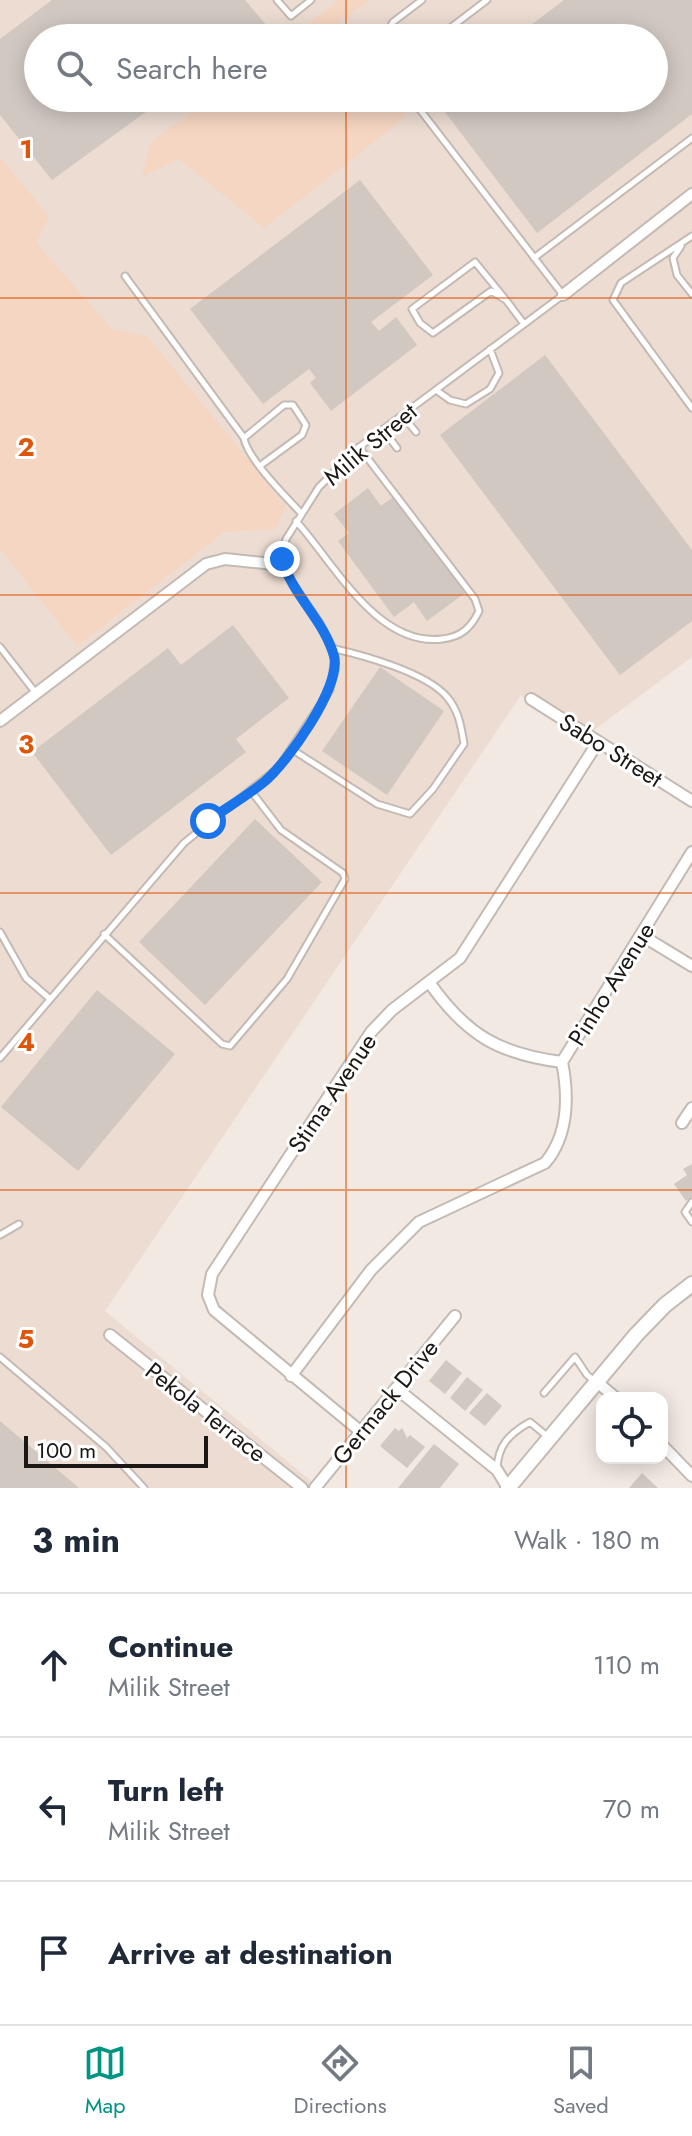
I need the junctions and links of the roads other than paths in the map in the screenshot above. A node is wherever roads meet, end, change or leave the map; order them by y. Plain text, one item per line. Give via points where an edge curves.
1 (277, 0) edge
2 (311, 0) edge
3 (422, 0) edge
4 (487, 0) edge
5 (392, 24) edge
6 (455, 24) edge
7 (422, 112) edge
8 (692, 138) edge
9 (692, 194) edge
10 (692, 236) edge
11 (684, 242) junction
12 (534, 258) junction
13 (125, 276) dead end
14 (692, 294) edge
15 (563, 295) junction
16 (506, 300) junction
17 (524, 324) junction
18 (490, 349) junction
19 (436, 390) junction
20 (692, 408) edge
21 (402, 415) junction
22 (383, 429) junction
23 (416, 432) dead end
24 (244, 438) junction
25 (359, 447) junction
26 (397, 448) dead end
27 (261, 465) junction
28 (300, 512) junction
29 (296, 521) junction
30 (283, 565) junction
31 (0, 647) edge
32 (330, 648) junction
33 (36, 693) junction
34 (531, 699) dead end
35 (0, 721) edge
36 (598, 742) junction
37 (293, 749) junction
38 (251, 791) junction
39 (692, 801) edge
40 (692, 852) edge
41 (0, 932) edge
42 (104, 934) junction
43 (641, 935) junction
44 (692, 966) edge
45 (429, 982) junction
46 (50, 999) junction
47 (0, 1058) edge
48 (562, 1062) junction
49 (692, 1108) edge
50 (682, 1123) dead end
51 (692, 1202) edge
52 (692, 1222) edge
53 (19, 1224) dead end
54 (0, 1235) edge
55 (692, 1284) edge
56 (455, 1316) dead end
57 (110, 1335) dead end
58 (0, 1357) edge
59 (291, 1376) junction
60 (597, 1382) junction
61 (396, 1388) junction
62 (609, 1392) edge
63 (544, 1393) dead end
64 (360, 1431) junction
65 (549, 1438) junction
66 (668, 1451) edge
67 (497, 1470) junction
68 (692, 1476) edge
69 (144, 1488) edge
70 (302, 1488) edge
71 (315, 1488) edge
72 (508, 1488) edge

1 - 2 lane via 291,16
3 - 5 lane
4 - 6 lane
7 - 12 lane
8 - 12 lane
9 - 15 street, Milik Street
10 - 11 lane
11 - 14 lane via 673,258 677,275
11 - 20 lane via 621,283 613,300
12 - 15 lane
13 - 24 lane
15 - 17 lane, Milik Street
16 - 16 lane via 491,291 433,333 412,309 475,262
16 - 17 lane
17 - 18 lane, Milik Street
18 - 19 lane, Milik Street
18 - 19 lane via 499,373 490,389 466,404
19 - 21 lane, Milik Street
21 - 22 lane, Milik Street
21 - 23 lane
22 - 25 lane, Milik Street
22 - 26 lane
24 - 27 lane
24 - 27 lane via 284,405 293,405 301,415 306,425 302,435
25 - 28 lane, Milik Street via 336,466
25 - 29 lane via 475,599 479,611 474,622 452,638 430,640 386,626
27 - 28 lane
28 - 29 lane, Milik Street
29 - 30 lane, Milik Street via 285,543
30 - 32 lane
30 - 33 street via 225,559 206,564
31 - 33 lane
32 - 37 lane via 335,671 330,690
32 - 37 lane via 366,656 446,694 459,715 464,744 410,814 377,804
33 - 35 street
34 - 36 street, Sabo Street
36 - 39 street, Sabo Street
36 - 45 street, Stima Avenue via 460,958
37 - 38 lane
38 - 42 lane via 184,843
38 - 42 lane via 281,830 345,879 287,979 230,1046
40 - 43 street, Pinho Avenue
41 - 46 lane via 26,978
42 - 46 lane
43 - 44 street
43 - 48 street, Pinho Avenue
45 - 48 street via 491,1045
45 - 59 street, Stima Avenue via 371,1032 212,1274 208,1295 214,1310
46 - 47 lane
48 - 59 street, Pinho Avenue via 566,1081 559,1147 545,1163 419,1222 371,1270
49 - 50 street
51 - 52 lane via 685,1212
53 - 54 lane
55 - 60 main road via 655,1314
56 - 61 street, Germack Drive
57 - 70 street, Pekola Terrace
58 - 69 lane via 106,1447
59 - 64 street, Stima Avenue
60 - 62 street
60 - 63 lane via 575,1357
60 - 65 main road
61 - 64 street, Germack Drive
61 - 67 street
64 - 71 street, Germack Drive
65 - 67 lane via 530,1422 514,1431 498,1450
65 - 72 main road
66 - 68 street
67 - 72 street

